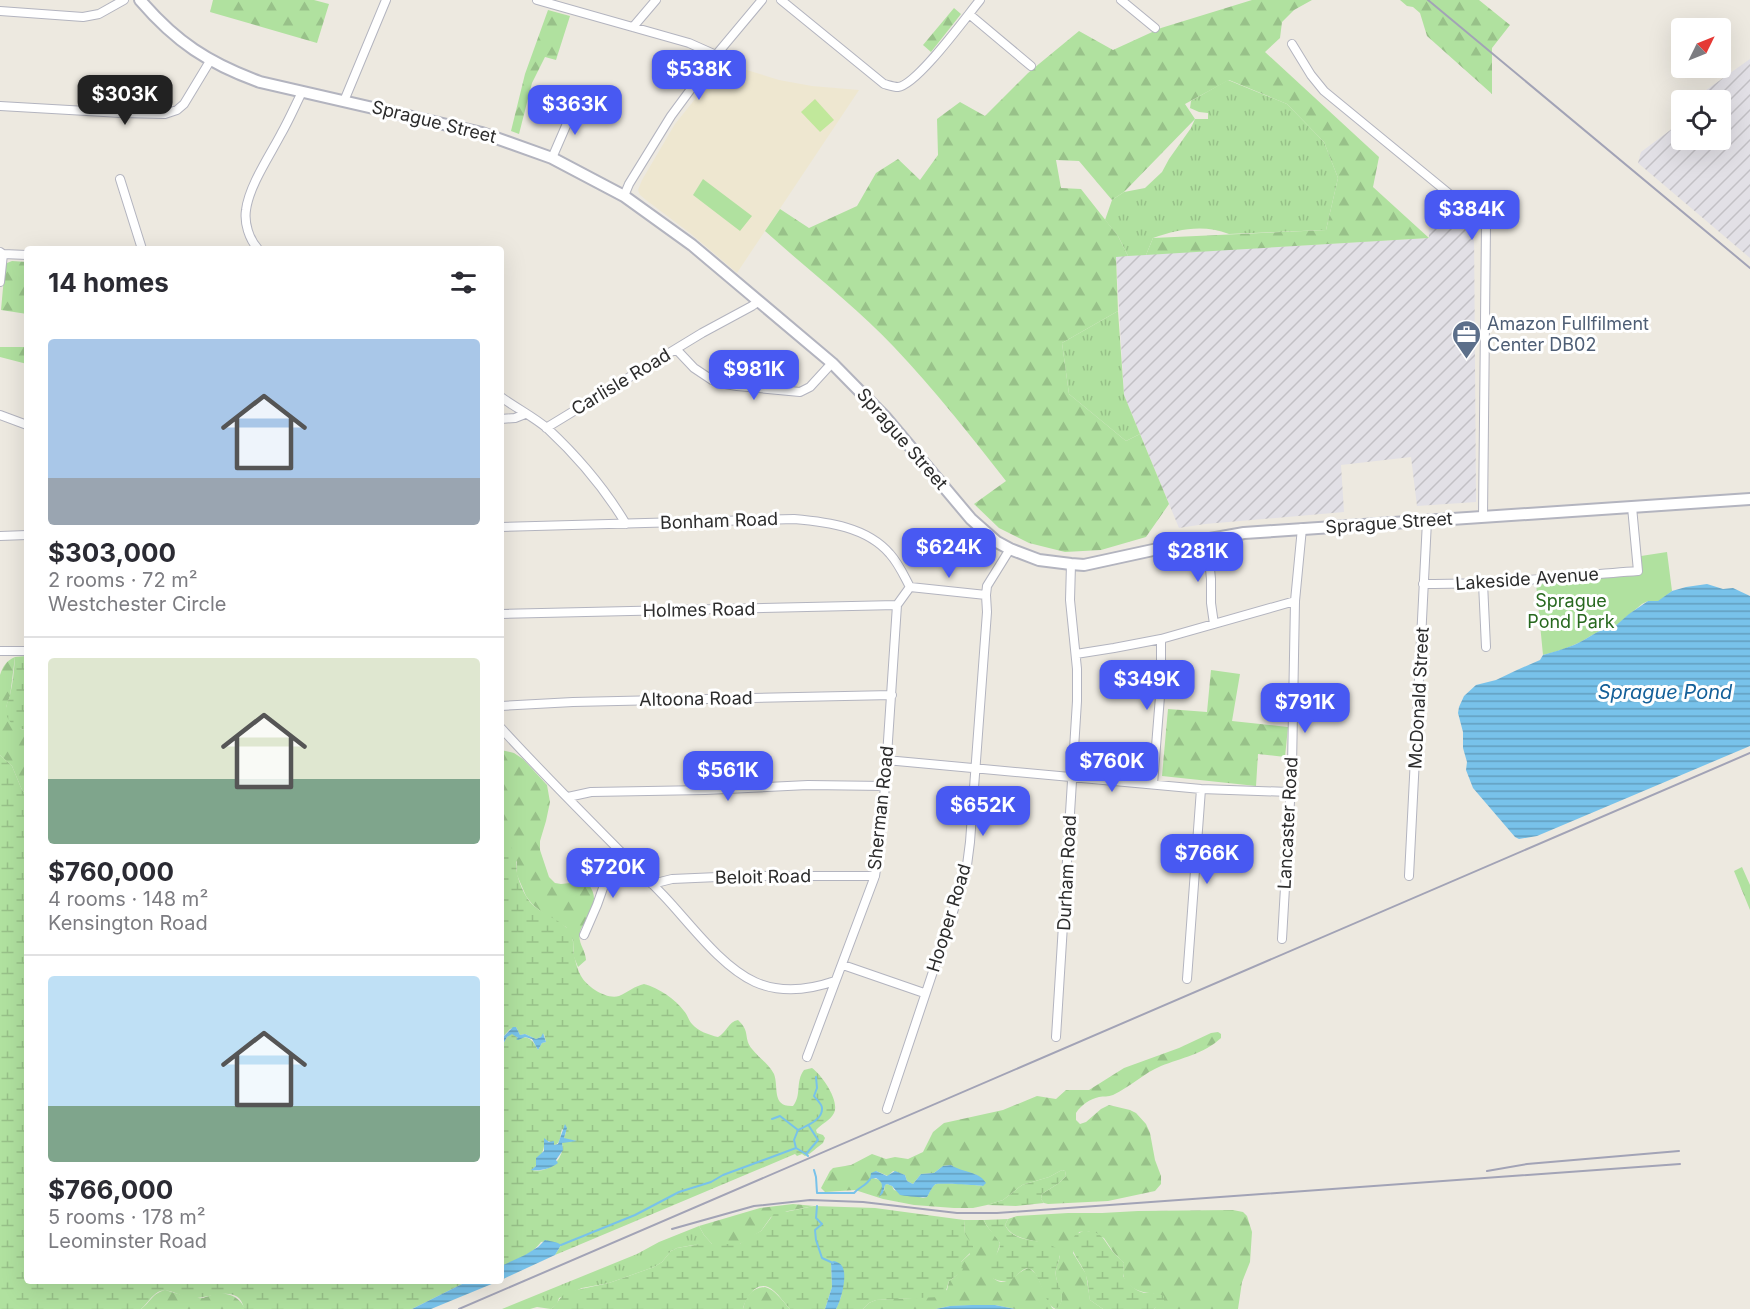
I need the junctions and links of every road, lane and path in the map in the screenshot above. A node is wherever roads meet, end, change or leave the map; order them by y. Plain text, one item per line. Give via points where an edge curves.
1 (124, 0) edge
2 (140, 0) edge
3 (386, 0) edge
4 (537, 0) edge
5 (656, 0) edge
6 (762, 0) edge
7 (781, 0) edge
8 (980, 0) edge
9 (1121, 0) edge
10 (0, 11) edge
11 (969, 14) junction
12 (633, 27) junction
13 (1155, 28) dead end
14 (1292, 44) dead end
15 (716, 55) junction
16 (210, 61) junction
17 (1031, 66) dead end
18 (302, 92) junction
19 (344, 101) junction
20 (575, 105) dead end
21 (0, 106) edge
22 (552, 158) junction
23 (120, 179) dead end
24 (624, 196) junction
25 (141, 246) edge
26 (252, 246) edge
27 (2, 253) edge
28 (24, 255) edge
29 (0, 282) edge
30 (759, 301) junction
31 (676, 350) junction
32 (832, 363) junction
33 (504, 399) edge
34 (525, 414) junction
35 (0, 415) edge
36 (504, 419) edge
37 (24, 424) edge
38 (546, 428) junction
39 (1750, 499) edge
40 (1632, 507) junction
41 (1483, 517) junction
42 (1427, 520) junction
43 (626, 524) junction
44 (504, 526) edge
45 (1302, 528) junction
46 (24, 535) edge
47 (0, 536) edge
48 (1208, 539) junction
49 (1010, 549) junction
50 (1071, 564) junction
51 (1483, 583) junction
52 (1423, 584) junction
53 (910, 587) junction
54 (986, 595) junction
55 (1295, 600) junction
56 (897, 605) junction
57 (504, 614) edge
58 (1214, 624) junction
59 (1161, 639) junction
60 (1486, 647) dead end
61 (0, 651) edge
62 (24, 651) edge
63 (1076, 654) junction
64 (892, 695) junction
65 (504, 706) edge
66 (504, 731) edge
67 (512, 739) junction
68 (504, 741) edge
69 (886, 760) junction
70 (976, 769) junction
71 (1072, 778) junction
72 (1153, 784) junction
73 (885, 786) junction
74 (1201, 789) junction
75 (1290, 792) junction
76 (568, 797) junction
77 (620, 851) junction
78 (874, 876) junction
79 (1409, 876) dead end
80 (652, 884) junction
81 (584, 935) dead end
82 (1282, 939) dead end
83 (843, 965) junction
84 (1187, 979) dead end
85 (835, 981) junction
86 (924, 993) junction
87 (1056, 1037) dead end
88 (807, 1057) dead end
89 (887, 1109) dead end

1 - 10 street via 99,14 83,17
2 - 16 main road, Sprague Street via 159,22
3 - 19 street
4 - 12 street
5 - 12 street
6 - 15 street
7 - 11 street via 884,84 897,87 922,71
8 - 11 street
9 - 13 street
11 - 17 street
12 - 15 street
14 - 41 street via 1324,91 1486,224
15 - 24 street via 671,116
16 - 18 main road, Sprague Street via 260,82
16 - 21 street via 184,104 165,114
18 - 19 main road, Sprague Street
18 - 26 street via 248,201 247,224
19 - 22 main road, Sprague Street via 482,133
20 - 22 street
22 - 24 main road, Sprague Street
23 - 25 street
24 - 30 main road, Sprague Street via 692,245
27 - 28 street
27 - 29 street
30 - 31 street, Carlisle Road
30 - 32 main road, Sprague Street
31 - 32 street via 712,380 790,392 810,387
31 - 38 street, Carlisle Road
32 - 49 main road, Sprague Street via 886,418 971,519
33 - 34 street
34 - 36 street
34 - 38 street
35 - 37 street
38 - 43 street via 602,489
39 - 40 main road, Sprague Street
40 - 41 main road, Sprague Street
40 - 51 street, Lakeside Avenue via 1638,571
41 - 42 main road, Sprague Street
42 - 45 main road, Sprague Street
42 - 52 street, McDonald Street
43 - 44 street, Bonham Road
43 - 53 street, Bonham Road via 794,519 835,524 881,546 895,560
45 - 48 main road, Sprague Street
45 - 55 street, Lancaster Road
46 - 47 street
48 - 50 main road, Sprague Street via 1084,565
48 - 58 street
49 - 50 main road, Sprague Street via 1038,560
49 - 54 street, Hooper Road
50 - 63 street, Durham Road
51 - 52 street, Lakeside Avenue
51 - 60 street
52 - 79 street, McDonald Street
53 - 54 street
53 - 56 street
54 - 70 street, Hooper Road
55 - 58 street
55 - 75 street, Lancaster Road
56 - 57 street, Holmes Road
56 - 64 street, Sherman Road
58 - 59 street
59 - 63 street
59 - 72 street
61 - 62 street
63 - 71 street, Durham Road
64 - 65 street, Altoona Road
64 - 69 street, Sherman Road
66 - 67 street
67 - 68 street
67 - 76 street
69 - 70 street
69 - 73 street, Sherman Road
70 - 71 street
70 - 86 street, Hooper Road via 966,873
71 - 72 street
71 - 87 street, Durham Road
72 - 74 street
73 - 76 street via 591,792
73 - 78 street, Sherman Road
74 - 75 street
74 - 84 street
75 - 82 street, Lancaster Road
76 - 77 street
77 - 80 street
77 - 81 street
78 - 80 street, Beloit Road via 741,876 672,879
78 - 83 street, Sherman Road
80 - 85 street via 727,964 747,978 787,989
83 - 85 street, Sherman Road
83 - 86 street
85 - 88 street, Sherman Road
86 - 89 street, Hooper Road

